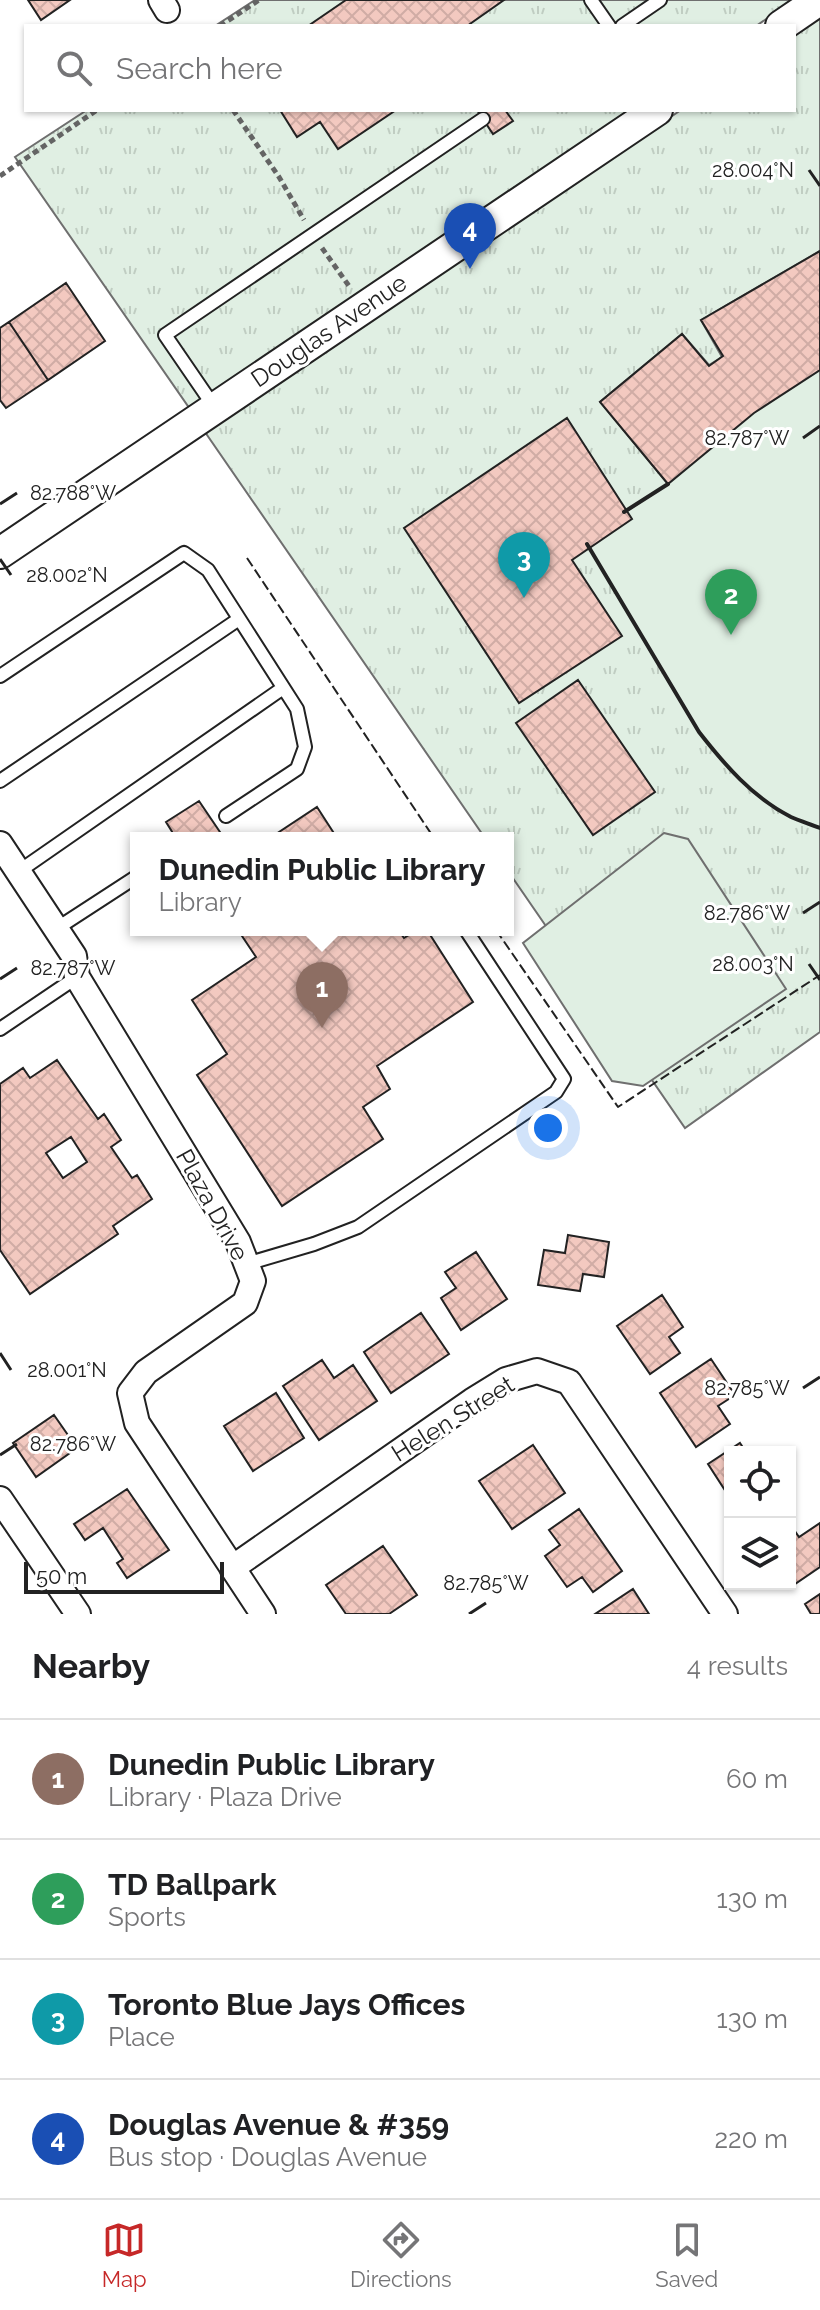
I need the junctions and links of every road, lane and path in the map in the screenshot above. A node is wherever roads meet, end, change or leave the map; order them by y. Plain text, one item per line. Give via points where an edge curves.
1 (259, 0) edge
2 (591, 0) edge
3 (660, 0) edge
4 (819, 0) edge
5 (223, 24) edge
6 (608, 24) edge
7 (625, 24) edge
8 (784, 24) edge
9 (94, 112) edge
10 (654, 112) edge
11 (483, 119) dead end
12 (0, 176) edge
13 (215, 408) junction
14 (0, 553) edge
15 (239, 619) junction
16 (0, 676) edge
17 (283, 688) junction
18 (0, 781) edge
19 (226, 816) dead end
20 (0, 844) edge
21 (18, 872) junction
22 (130, 881) edge
23 (56, 929) junction
24 (470, 936) edge
25 (77, 977) junction
26 (0, 1029) edge
27 (246, 1264) junction
28 (0, 1499) edge
29 (7, 1524) edge
30 (232, 1568) junction
31 (78, 1614) edge
32 (263, 1614) edge
33 (725, 1614) edge

1 - 5 path
2 - 6 lane
3 - 7 lane
4 - 8 street
9 - 12 path
10 - 13 street, Douglas Avenue
11 - 13 lane via 165,335
13 - 14 street, Douglas Avenue
15 - 16 lane via 208,570 184,553
15 - 17 lane
15 - 18 lane
17 - 19 lane via 297,709 305,747 297,769
17 - 21 lane
20 - 21 street, Plaza Drive
21 - 23 street, Plaza Drive
22 - 23 lane
23 - 25 street, Plaza Drive via 74,956
24 - 27 lane via 564,1079 556,1092 358,1227
25 - 26 lane
25 - 27 street, Plaza Drive via 238,1242
27 - 30 street, Plaza Drive via 253,1281 245,1303 146,1372 130,1393 137,1423
28 - 29 street
29 - 31 street
30 - 32 street, Plaza Drive
30 - 33 street, Helen Street via 472,1401 506,1380 537,1371 569,1382

